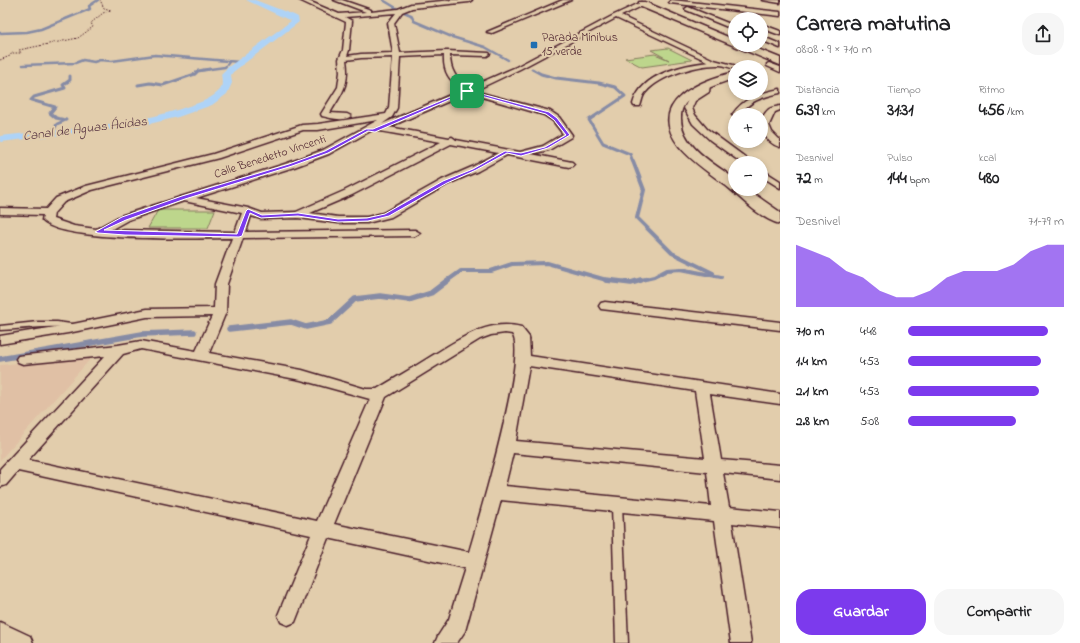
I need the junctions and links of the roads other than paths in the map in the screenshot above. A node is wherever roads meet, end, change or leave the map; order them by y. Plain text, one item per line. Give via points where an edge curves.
1 (302, 0) edge
2 (337, 0) edge
3 (469, 0) edge
4 (568, 0) edge
5 (666, 0) edge
6 (765, 0) edge
7 (780, 1) edge
8 (644, 2) edge
9 (672, 2) junction
10 (418, 3) edge
11 (367, 4) dead end
12 (399, 11) junction
13 (388, 12) junction
14 (378, 13) junction
15 (780, 14) edge
16 (703, 15) junction
17 (339, 16) junction
18 (616, 16) junction
19 (727, 17) dead end
20 (728, 25) edge
21 (768, 29) edge
22 (490, 32) dead end
23 (780, 33) edge
24 (728, 40) edge
25 (768, 41) edge
26 (780, 46) edge
27 (756, 52) edge
28 (447, 53) junction
29 (397, 54) junction
30 (487, 54) dead end
31 (342, 59) junction
32 (780, 62) edge
33 (720, 64) junction
34 (768, 65) edge
35 (728, 66) edge
36 (768, 67) edge
37 (780, 70) edge
38 (728, 77) edge
39 (706, 85) junction
40 (467, 91) junction
41 (780, 92) edge
42 (637, 104) dead end
43 (740, 108) edge
44 (780, 108) edge
45 (389, 115) junction
46 (381, 128) junction
47 (367, 130) junction
48 (452, 140) junction
49 (780, 144) edge
50 (506, 152) junction
51 (521, 154) junction
52 (738, 156) edge
53 (569, 164) dead end
54 (768, 177) edge
55 (728, 180) edge
56 (780, 185) edge
57 (747, 196) edge
58 (184, 198) junction
59 (0, 211) edge
60 (248, 211) junction
61 (49, 212) junction
62 (298, 215) junction
63 (780, 219) edge
64 (98, 232) junction
65 (415, 233) dead end
66 (239, 236) junction
67 (605, 306) dead end
68 (220, 312) junction
69 (780, 326) edge
70 (0, 328) edge
71 (76, 328) junction
72 (0, 340) edge
73 (118, 350) junction
74 (201, 355) junction
75 (23, 360) dead end
76 (522, 360) junction
77 (702, 387) junction
78 (380, 394) junction
79 (780, 399) edge
80 (507, 446) junction
81 (14, 464) junction
82 (714, 466) junction
83 (780, 472) edge
84 (0, 480) edge
85 (495, 492) junction
86 (617, 505) junction
87 (722, 515) junction
88 (780, 520) edge
89 (322, 530) junction
90 (476, 562) junction
91 (288, 615) dead end
92 (0, 632) edge
93 (23, 643) edge
94 (445, 643) edge
95 (622, 643) edge
96 (742, 643) edge

1 - 17 street
2 - 14 street
3 - 10 street
4 - 22 street
5 - 9 street
6 - 7 street
8 - 18 street
8 - 24 street
9 - 15 street
9 - 16 street
10 - 12 street
11 - 13 street
12 - 13 street
12 - 29 street via 391,23
13 - 14 street
14 - 17 street
16 - 19 street
16 - 20 street
17 - 31 street via 349,20 346,50
18 - 33 street
18 - 40 street via 518,68
21 - 23 street
25 - 26 street
27 - 32 street
28 - 29 street
28 - 30 street
28 - 40 street via 448,73
29 - 31 street
29 - 45 street via 393,108
31 - 45 street via 342,87 325,114
32 - 34 street
33 - 35 street
33 - 42 street via 698,65 662,77 641,92
36 - 37 street
38 - 39 street
39 - 52 street via 705,92 692,100 688,108 689,114 708,134
39 - 55 street via 680,102 676,110 675,126 689,149
40 - 46 street
40 - 51 street via 547,113 556,119 568,135 546,148
41 - 43 street via 752,98
44 - 49 street via 772,110 765,122 770,137
45 - 47 street, Calle Benedetto Vincenti
45 - 61 street via 302,128 216,156 89,188 60,200
46 - 47 street
46 - 48 street
47 - 58 street, Calle Benedetto Vincenti via 326,152 298,163
48 - 50 street
48 - 62 street via 348,193
50 - 51 street
50 - 62 street via 475,170 445,182 387,215 368,220 338,220
51 - 53 street
54 - 56 street
57 - 63 street
58 - 60 street
58 - 64 street, Calle Benedetto Vincenti via 124,218
59 - 61 street
60 - 62 street via 261,216
60 - 66 street
61 - 64 street via 47,220 54,224
64 - 66 street
65 - 66 street
66 - 68 street via 222,284
67 - 69 street
68 - 71 street via 147,313
68 - 74 street
70 - 71 lane via 64,324
71 - 72 street
73 - 74 street via 141,345
73 - 75 street
73 - 81 street
74 - 78 street via 302,375 366,394
76 - 77 street
76 - 78 street via 522,337 516,330 490,330 475,336
76 - 80 street
77 - 79 street
77 - 82 street
78 - 89 street
80 - 82 street
80 - 85 street
81 - 84 street
81 - 89 street
82 - 83 street
82 - 87 street
85 - 86 street
85 - 90 street
86 - 87 street
86 - 95 lane
87 - 88 street
87 - 96 street
89 - 90 street
89 - 91 street
90 - 94 street via 458,624
92 - 93 street

